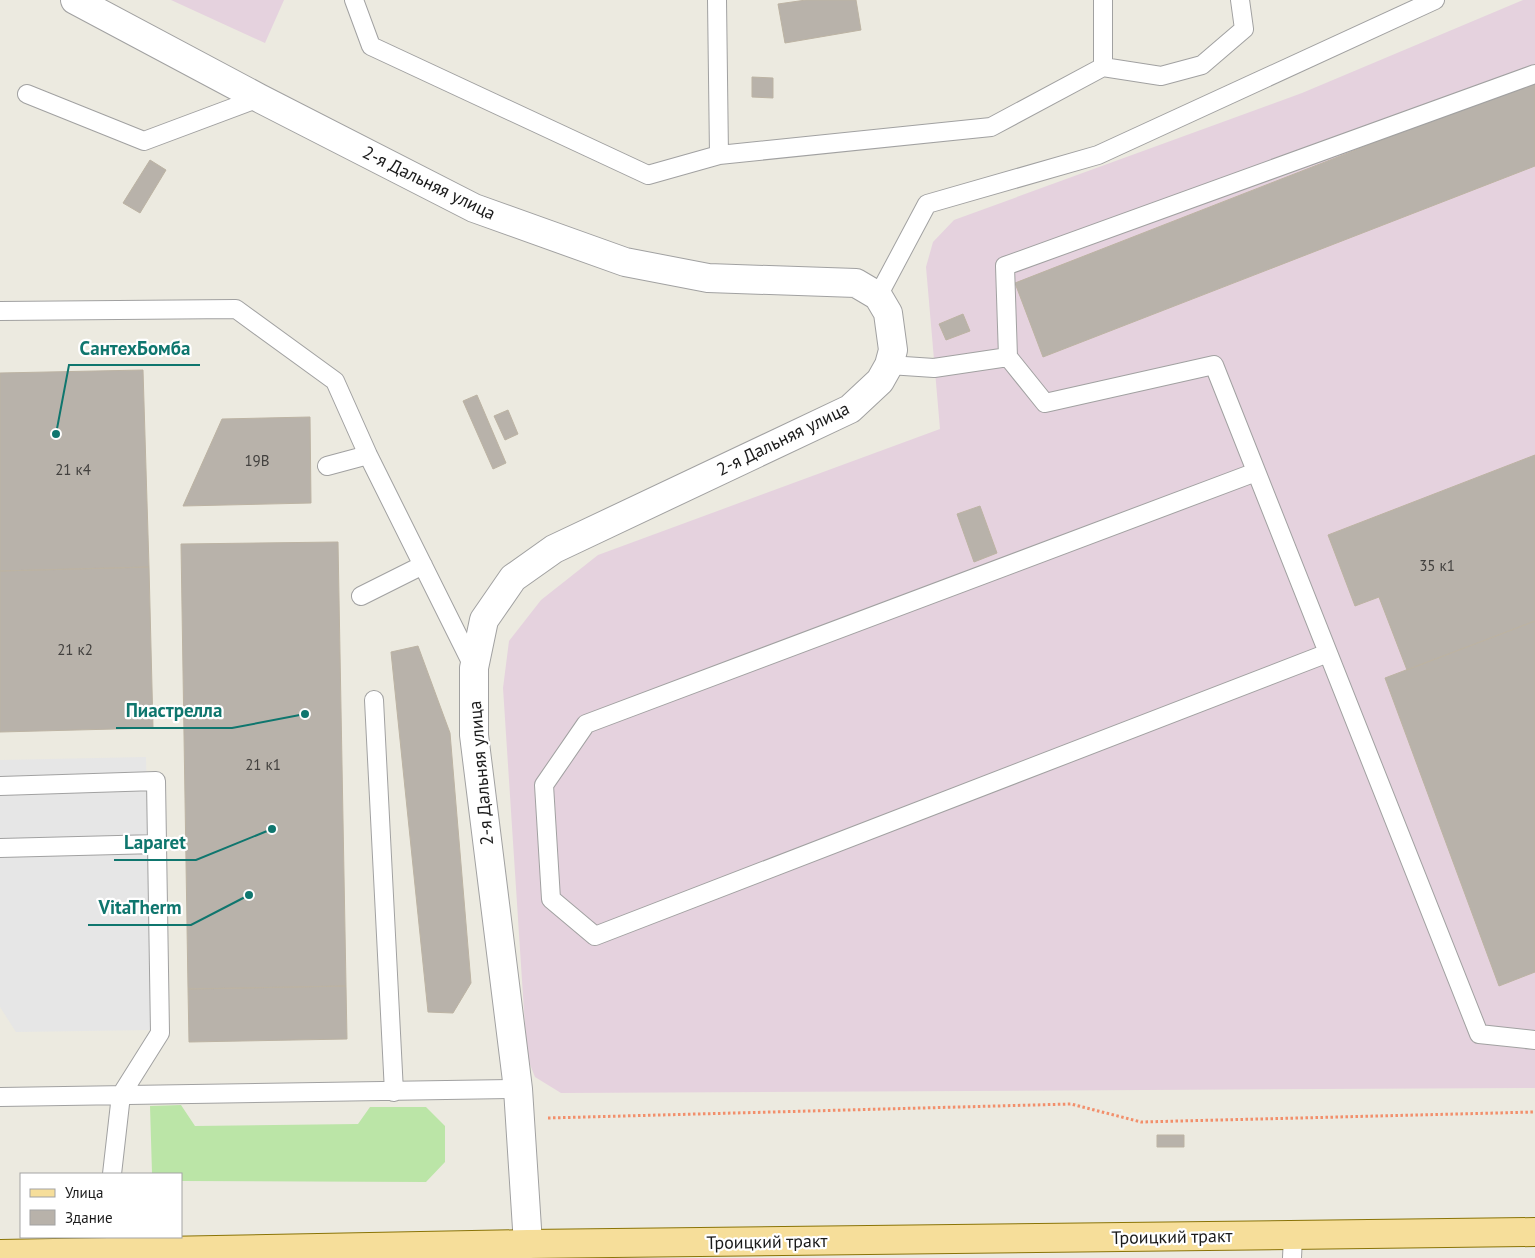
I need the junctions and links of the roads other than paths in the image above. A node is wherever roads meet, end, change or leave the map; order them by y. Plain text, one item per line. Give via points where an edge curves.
1 (75, 0) edge
2 (354, 0) edge
3 (717, 0) edge
4 (1103, 0) edge
5 (1240, 0) edge
6 (1435, 0) edge
7 (1103, 67) junction
8 (1535, 74) edge
9 (27, 94) dead end
10 (259, 98) junction
11 (719, 155) junction
12 (878, 296) junction
13 (0, 311) edge
14 (1008, 357) junction
15 (889, 365) junction
16 (368, 455) junction
17 (327, 466) dead end
18 (1256, 472) junction
19 (423, 565) junction
20 (361, 596) dead end
21 (1328, 654) junction
22 (474, 668) junction
23 (374, 700) dead end
24 (0, 786) edge
25 (157, 844) junction
26 (0, 848) edge
27 (1535, 1040) edge
28 (518, 1089) junction
29 (394, 1092) junction
30 (121, 1095) junction
31 (0, 1097) edge
32 (112, 1173) edge
33 (1535, 1232) edge
34 (105, 1244) edge
35 (528, 1244) junction
36 (1293, 1247) edge
37 (0, 1254) edge

1 - 10 street, 2-я Дальняя улица
2 - 11 lane via 371,46 648,175
3 - 11 lane
4 - 7 lane
5 - 7 lane via 1244,29 1202,65 1161,76
6 - 12 lane via 1098,155 927,204
7 - 11 lane via 991,127
8 - 14 lane via 1005,266
9 - 10 lane via 144,142
10 - 12 street, 2-я Дальняя улица via 474,208 625,262 708,278 856,283
12 - 15 street, 2-я Дальняя улица via 888,313 893,350
13 - 16 lane via 236,310 335,381
14 - 15 lane via 934,368
14 - 18 lane via 1046,403 1214,365
15 - 22 street, 2-я Дальняя улица via 880,381 850,409 554,549 514,578 484,620
16 - 17 lane
16 - 19 lane
18 - 21 lane
18 - 21 lane via 586,724 544,786 551,899 595,936
19 - 20 lane
19 - 22 lane
21 - 27 lane via 1479,1034
22 - 28 street, 2-я Дальняя улица via 474,735
23 - 29 lane
24 - 25 lane via 156,781
25 - 26 lane
25 - 30 lane via 160,1033
28 - 29 lane
28 - 35 street, 2-я Дальняя улица
29 - 30 lane
30 - 31 lane
30 - 32 lane
33 - 36 main road, Троицкий тракт
34 - 35 main road, Троицкий тракт
34 - 37 main road, Троицкий тракт
35 - 36 main road, Троицкий тракт

